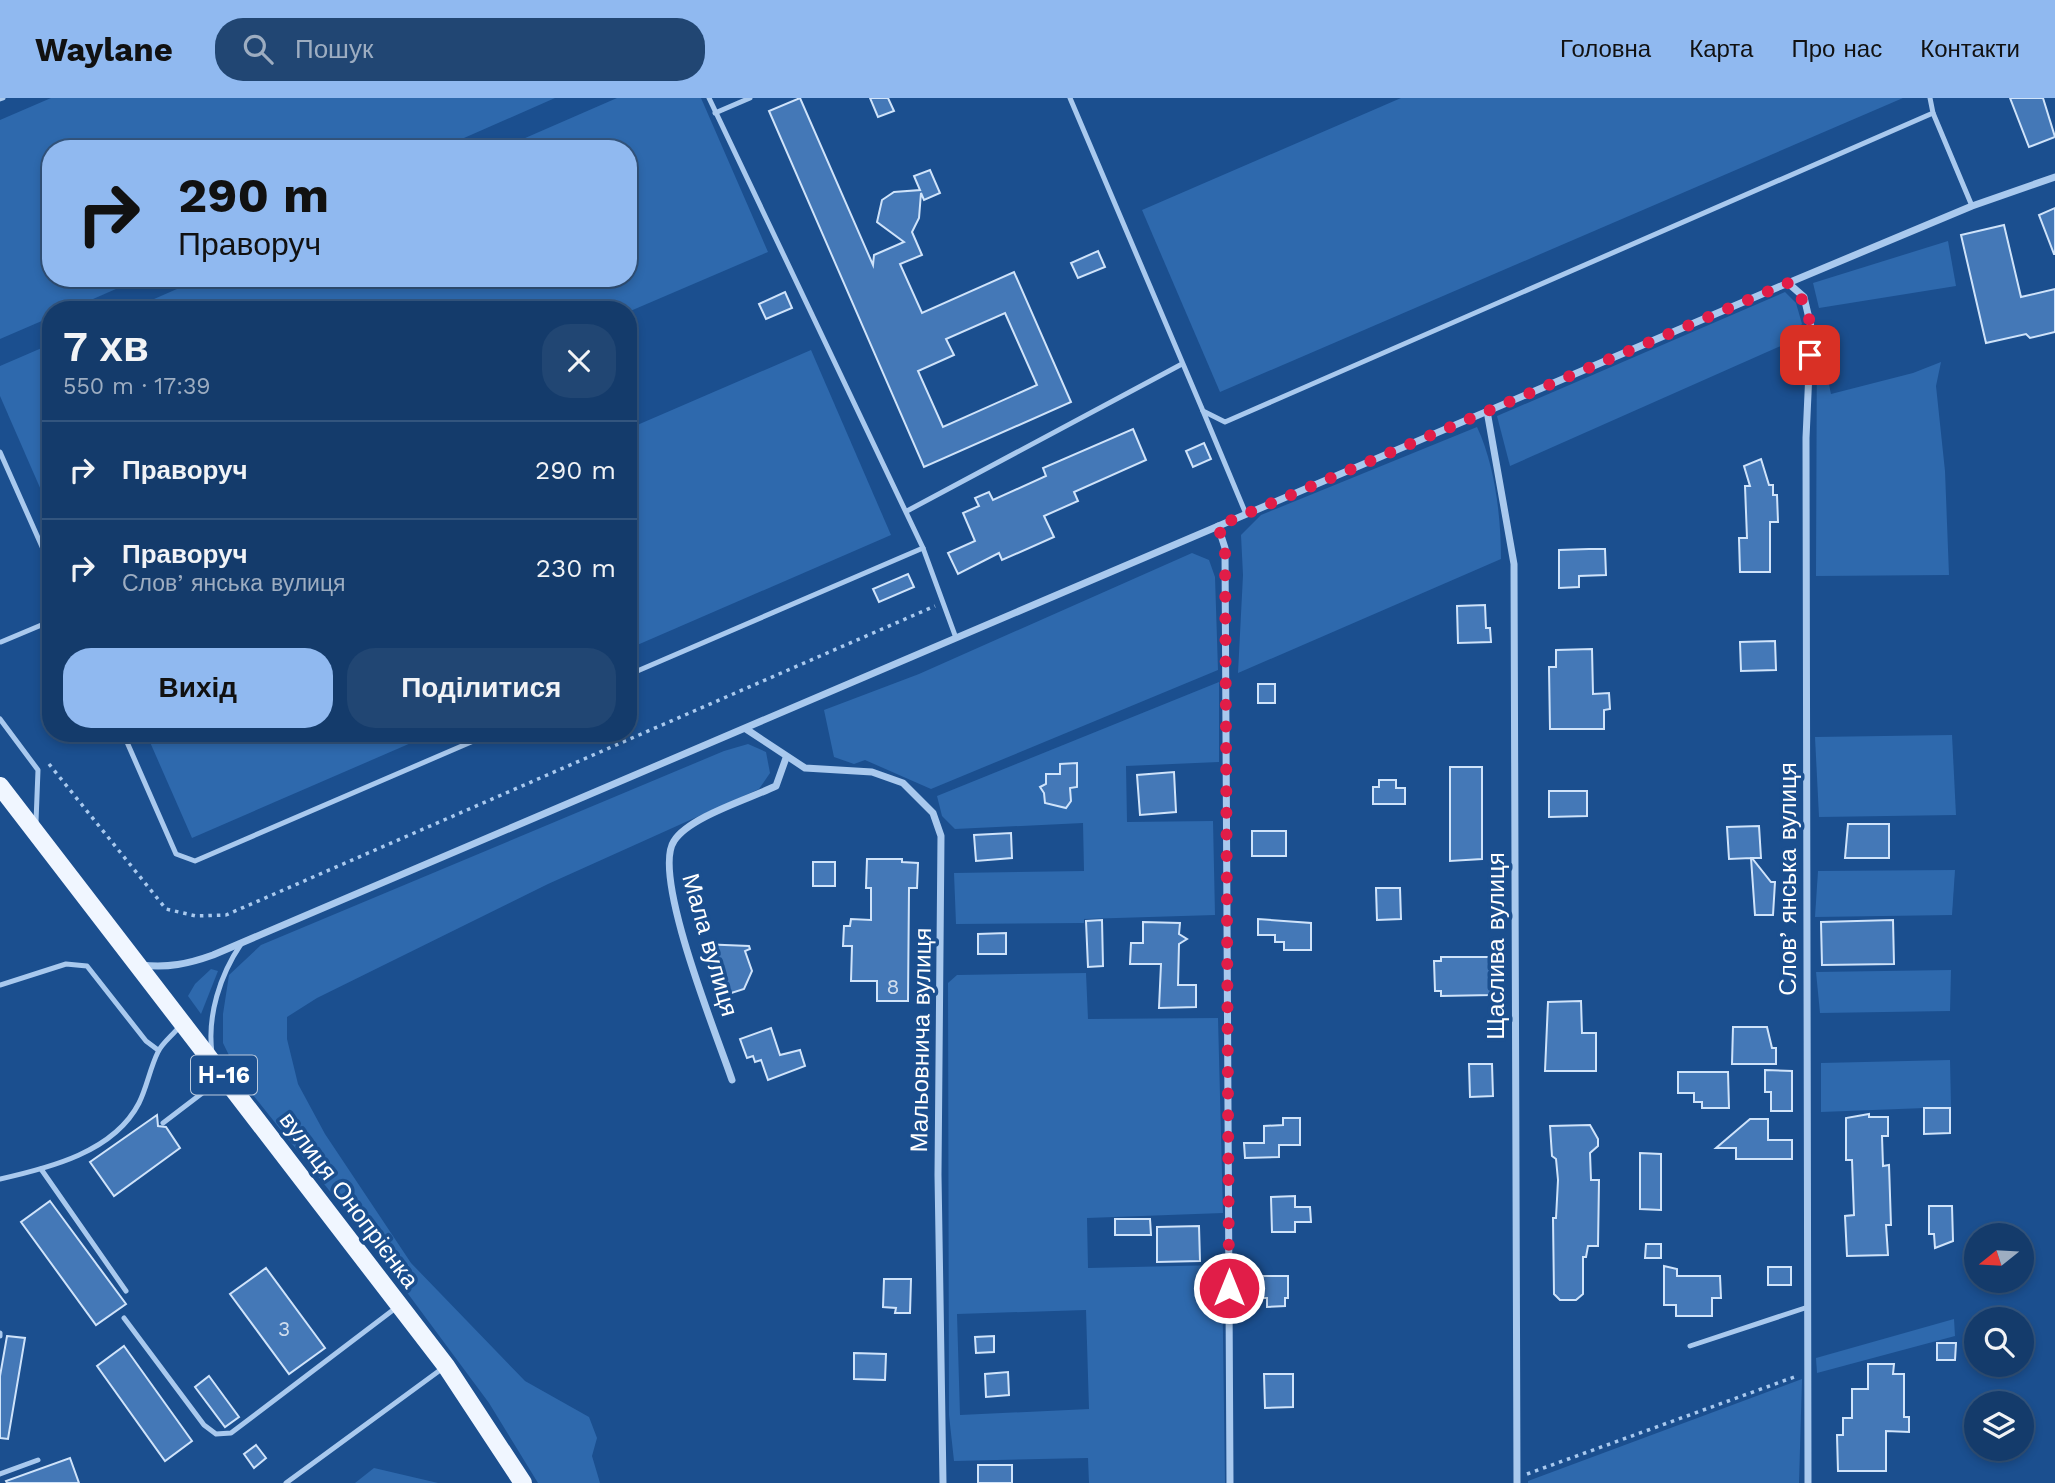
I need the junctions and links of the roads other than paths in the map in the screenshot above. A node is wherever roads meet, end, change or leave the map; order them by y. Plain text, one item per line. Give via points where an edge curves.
1 (709, 98) edge
2 (750, 98) edge
3 (1070, 98) edge
4 (1930, 98) edge
5 (715, 113) junction
6 (1933, 113) junction
7 (2055, 177) edge
8 (1972, 206) junction
9 (1788, 283) junction
10 (1182, 365) junction
11 (1203, 411) junction
12 (1487, 411) junction
13 (0, 452) edge
14 (907, 511) junction
15 (1246, 514) junction
16 (1218, 526) junction
17 (42, 548) edge
18 (923, 548) junction
19 (42, 625) edge
20 (956, 638) junction
21 (1, 642) edge
22 (637, 671) edge
23 (0, 719) edge
24 (746, 729) junction
25 (127, 742) edge
26 (471, 742) edge
27 (786, 758) junction
28 (0, 786) edge
29 (35, 830) junction
30 (243, 941) junction
31 (141, 965) junction
32 (0, 985) edge
33 (184, 1022) junction
34 (158, 1050) junction
35 (214, 1062) junction
36 (225, 1076) junction
37 (732, 1080) dead end
38 (163, 1123) dead end
39 (41, 1169) junction
40 (0, 1179) edge
41 (126, 1291) dead end
42 (399, 1305) junction
43 (1808, 1307) junction
44 (124, 1318) dead end
45 (1690, 1346) dead end
46 (446, 1366) junction
47 (38, 1460) dead end
48 (0, 1474) edge
49 (1517, 1480) edge
50 (286, 1483) edge
51 (523, 1483) edge
52 (943, 1483) edge
53 (1230, 1483) edge
54 (1808, 1483) edge

1 - 5 lane
2 - 5 lane
3 - 10 lane
4 - 6 lane
5 - 14 lane
6 - 8 lane
6 - 11 lane via 1226,422
7 - 8 street
8 - 9 street
9 - 12 street
9 - 43 street, Словʼянська вулиця via 1804,297 1811,327 1806,438
10 - 11 lane
10 - 14 lane
11 - 15 lane
12 - 15 street
12 - 49 street, Щаслива вулиця via 1514,564
13 - 17 lane
14 - 18 lane
15 - 16 street
16 - 20 street
16 - 53 street via 1225,548
18 - 20 lane
18 - 22 lane
19 - 21 lane
20 - 24 street
23 - 29 lane via 38,770
24 - 27 street, Мальовнича вулиця
24 - 30 street
25 - 26 lane via 176,854 195,861
27 - 37 street, Мала вулиця via 776,786 695,820 673,841 667,864 678,922
27 - 52 street, Мальовнича вулиця via 805,768 872,772 902,783 933,813 941,836 938,1175
28 - 29 main road, вулиця Онопрієнка / Н-16
29 - 31 main road, вулиця Онопрієнка / Н-16
30 - 31 street via 186,965
30 - 35 lane via 227,969 212,1016
31 - 33 main road, вулиця Онопрієнка / Н-16
32 - 34 lane via 66,964 87,966
33 - 34 lane
33 - 35 main road, вулиця Онопрієнка / Н-16
34 - 39 lane via 138,1105 119,1131 89,1150
35 - 36 main road, вулиця Онопрієнка / Н-16
36 - 38 lane
36 - 42 main road, вулиця Онопрієнка / Н-16
39 - 40 lane
39 - 41 lane
42 - 44 lane via 231,1433 216,1434 204,1425
42 - 46 main road, вулиця Онопрієнка / Н-16
43 - 45 lane
43 - 54 street, Словʼянська вулиця
46 - 50 lane
46 - 51 main road, вулиця Онопрієнка / Н-16
47 - 48 lane

